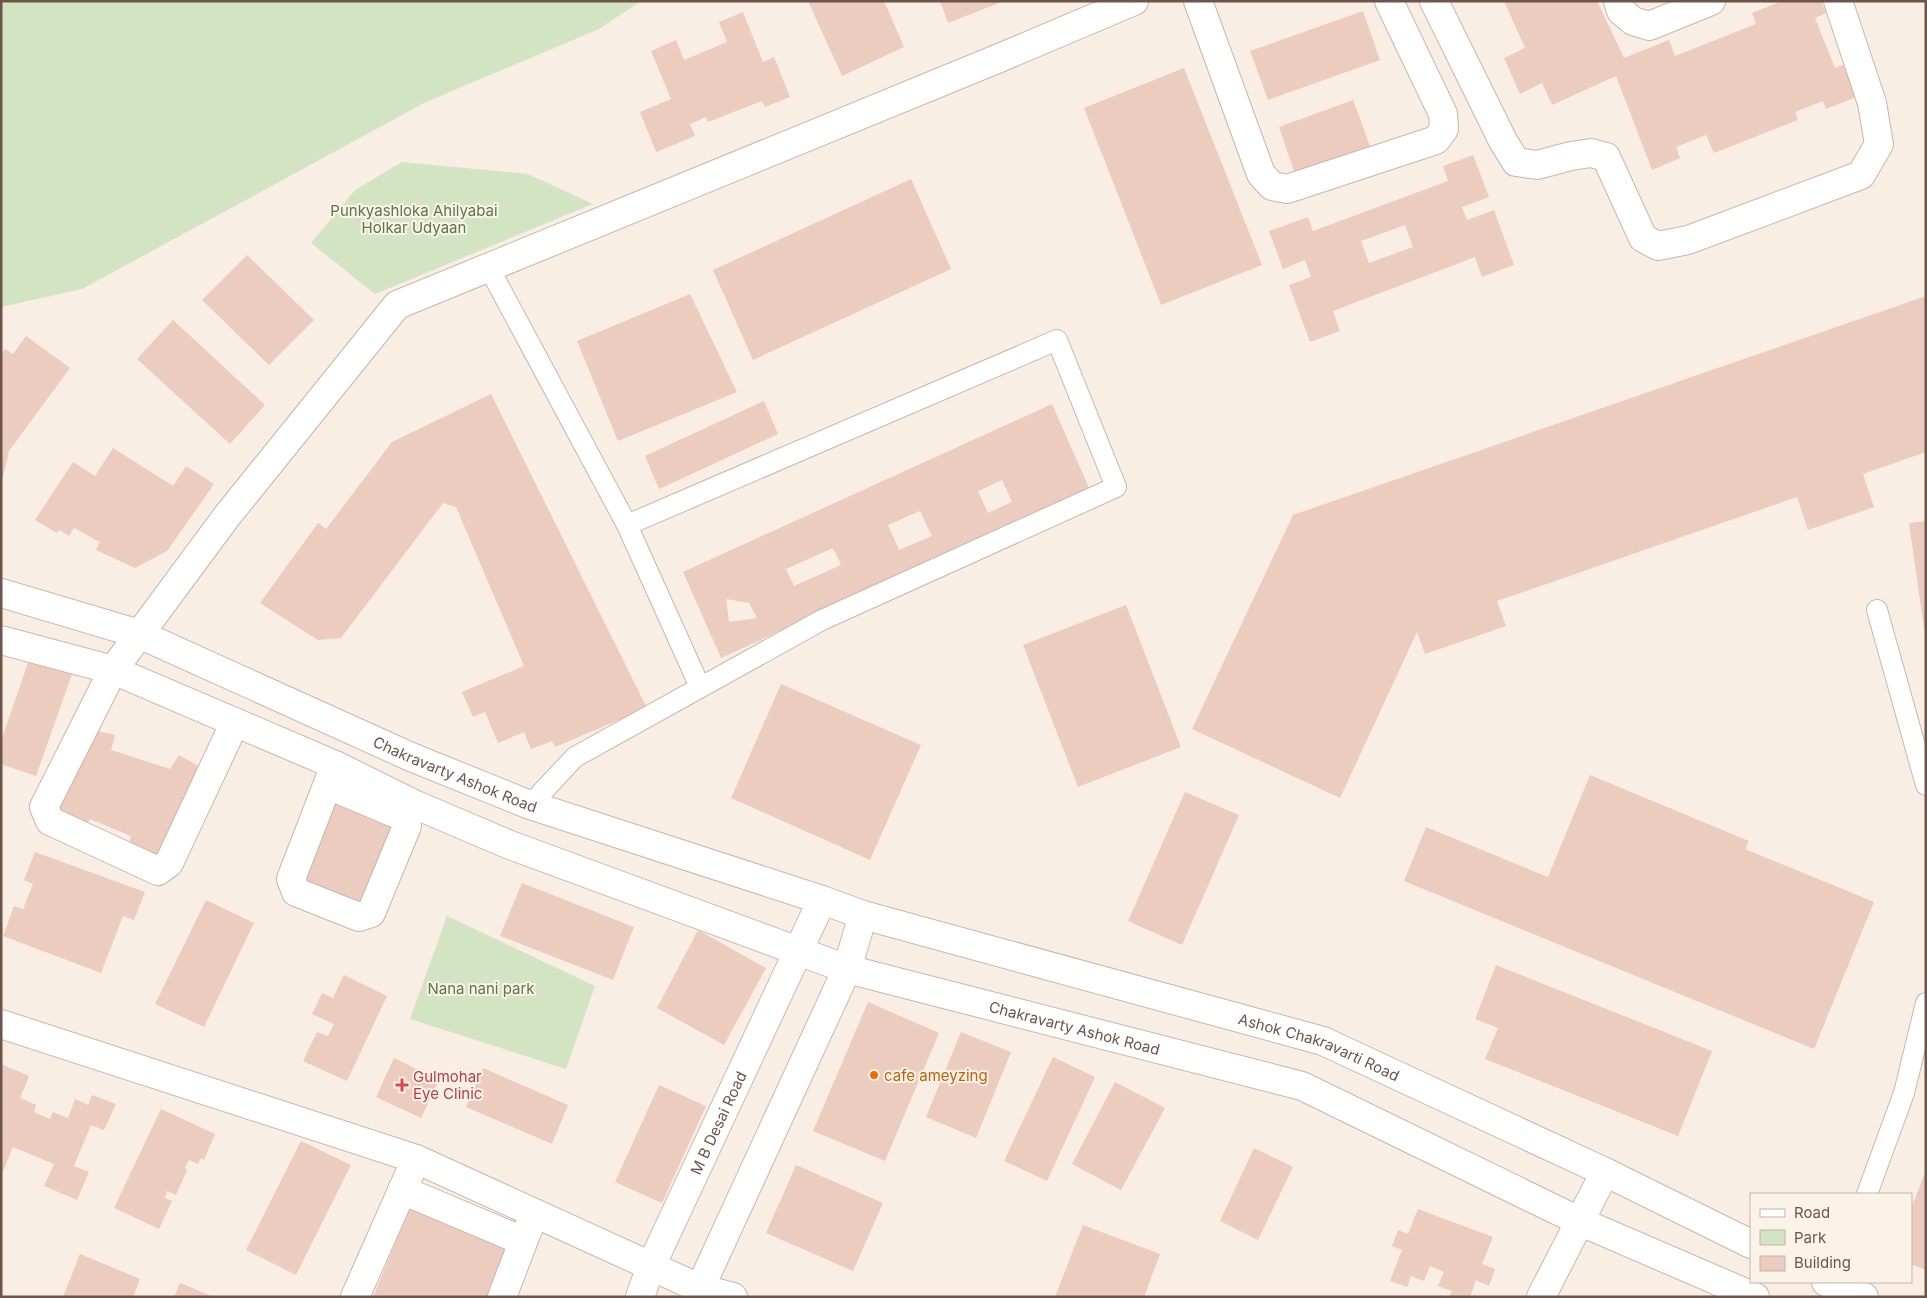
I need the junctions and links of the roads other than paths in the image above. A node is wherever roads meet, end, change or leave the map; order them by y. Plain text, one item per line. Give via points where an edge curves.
1 (1134, 1) edge
2 (1389, 1) edge
3 (1434, 1) edge
4 (1618, 1) edge
5 (1711, 1) edge
6 (1838, 1) edge
7 (1201, 10) edge
8 (489, 268) junction
9 (627, 525) junction
10 (1, 593) edge
11 (1877, 610) dead end
12 (139, 634) junction
13 (4, 646) edge
14 (113, 670) junction
15 (700, 687) junction
16 (234, 722) junction
17 (332, 775) junction
18 (1926, 785) edge
19 (530, 805) junction
20 (822, 900) junction
21 (864, 915) junction
22 (797, 950) junction
23 (847, 969) junction
24 (1926, 1003) edge
25 (1, 1024) edge
26 (416, 1159) junction
27 (1605, 1172) junction
28 (402, 1190) junction
29 (1867, 1193) edge
30 (535, 1214) junction
31 (1581, 1222) junction
32 (522, 1241) junction
33 (1750, 1244) edge
34 (651, 1266) junction
35 (1831, 1286) edge
36 (697, 1292) edge
37 (356, 1297) edge
38 (502, 1297) edge
39 (640, 1297) edge
40 (734, 1297) edge
41 (1541, 1297) edge
42 (1755, 1297) edge
43 (1864, 1297) edge

1 - 8 street
2 - 7 street via 1443,114 1444,129 1436,140 1288,189 1272,186 1261,174
3 - 6 street via 1516,162 1537,165 1591,153 1606,157 1643,238 1658,246 1688,240 1860,175 1879,144 1872,103
4 - 5 street via 1621,10 1633,21 1649,26
8 - 9 lane
8 - 12 street via 397,305 227,516
9 - 15 lane
9 - 15 lane via 1057,340 1116,487 822,620
10 - 12 street, Chakravarty Ashok Road
11 - 18 lane
12 - 14 street
12 - 19 street, Chakravarty Ashok Road via 411,756
13 - 14 street, Chakravarty Ashok Road
14 - 16 street, Chakravarty Ashok Road
14 - 16 street via 44,807 50,821 158,871 169,863
15 - 19 lane via 576,757
16 - 17 street, Chakravarty Ashok Road
17 - 17 street via 292,879 296,892 359,917 371,913 407,826 404,817
17 - 22 street, Chakravarty Ashok Road via 416,805 510,845
19 - 20 street, Chakravarty Ashok Road
20 - 21 street, Chakravarty Ashok Road
20 - 22 street, M B Desai Road
21 - 23 street
21 - 27 street, Ashok Chakravarti Road via 1323,1041
22 - 23 street, Chakravarty Ashok Road
22 - 34 street, M B Desai Road
23 - 31 street, Chakravarty Ashok Road via 1302,1086
23 - 36 street
24 - 29 lane via 1904,1093
25 - 26 street
26 - 28 street
26 - 30 street
27 - 31 street
27 - 33 street, Ashok Chakravarti Road
28 - 32 street
28 - 37 street
30 - 32 street
30 - 34 street
31 - 41 street
31 - 42 street
32 - 38 street
34 - 36 street
34 - 39 street, M B Desai Road
35 - 43 street
36 - 40 street

